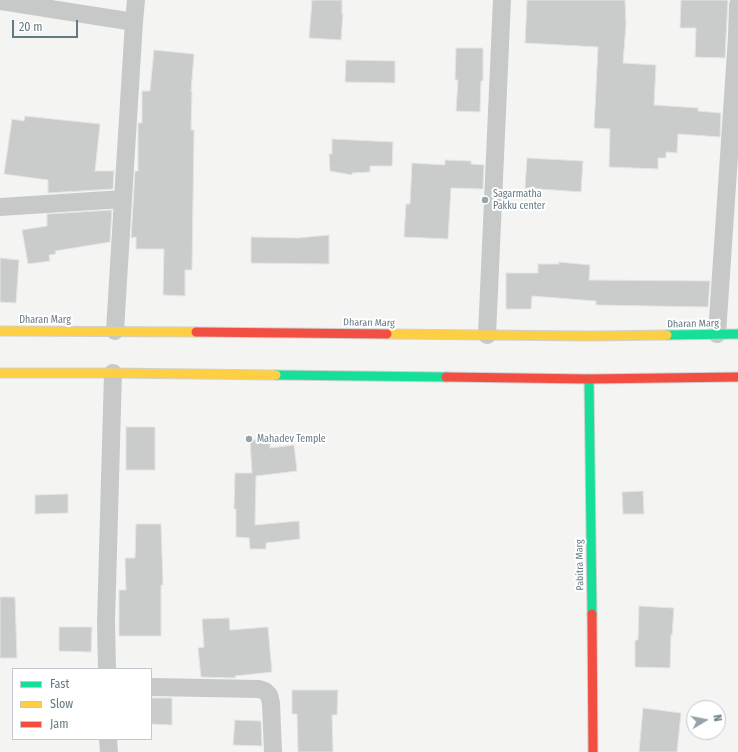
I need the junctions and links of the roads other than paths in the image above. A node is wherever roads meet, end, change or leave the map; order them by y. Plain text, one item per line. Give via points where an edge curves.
1 (136, 0) edge
2 (502, 0) edge
3 (0, 1) edge
4 (738, 5) edge
5 (134, 22) junction
6 (124, 199) junction
7 (0, 207) edge
8 (0, 331) edge
9 (115, 331) junction
10 (717, 334) junction
11 (738, 334) edge
12 (487, 335) junction
13 (0, 373) edge
14 (113, 373) junction
15 (738, 377) edge
16 (589, 378) junction
17 (107, 668) edge
18 (152, 687) edge
19 (108, 740) edge
20 (109, 752) edge
21 (273, 752) edge
22 (593, 752) edge

1 - 5 street
2 - 12 street
3 - 5 street
4 - 10 street
5 - 6 street
6 - 7 street
6 - 9 street
8 - 9 main road, Dharan Marg
9 - 12 main road, Dharan Marg
10 - 11 main road, Dharan Marg
10 - 12 main road, Dharan Marg
13 - 14 main road
14 - 16 main road
14 - 17 street
15 - 16 main road
16 - 22 main road, Pabitra Marg
18 - 21 street via 265,691 269,694 271,703
19 - 20 street

